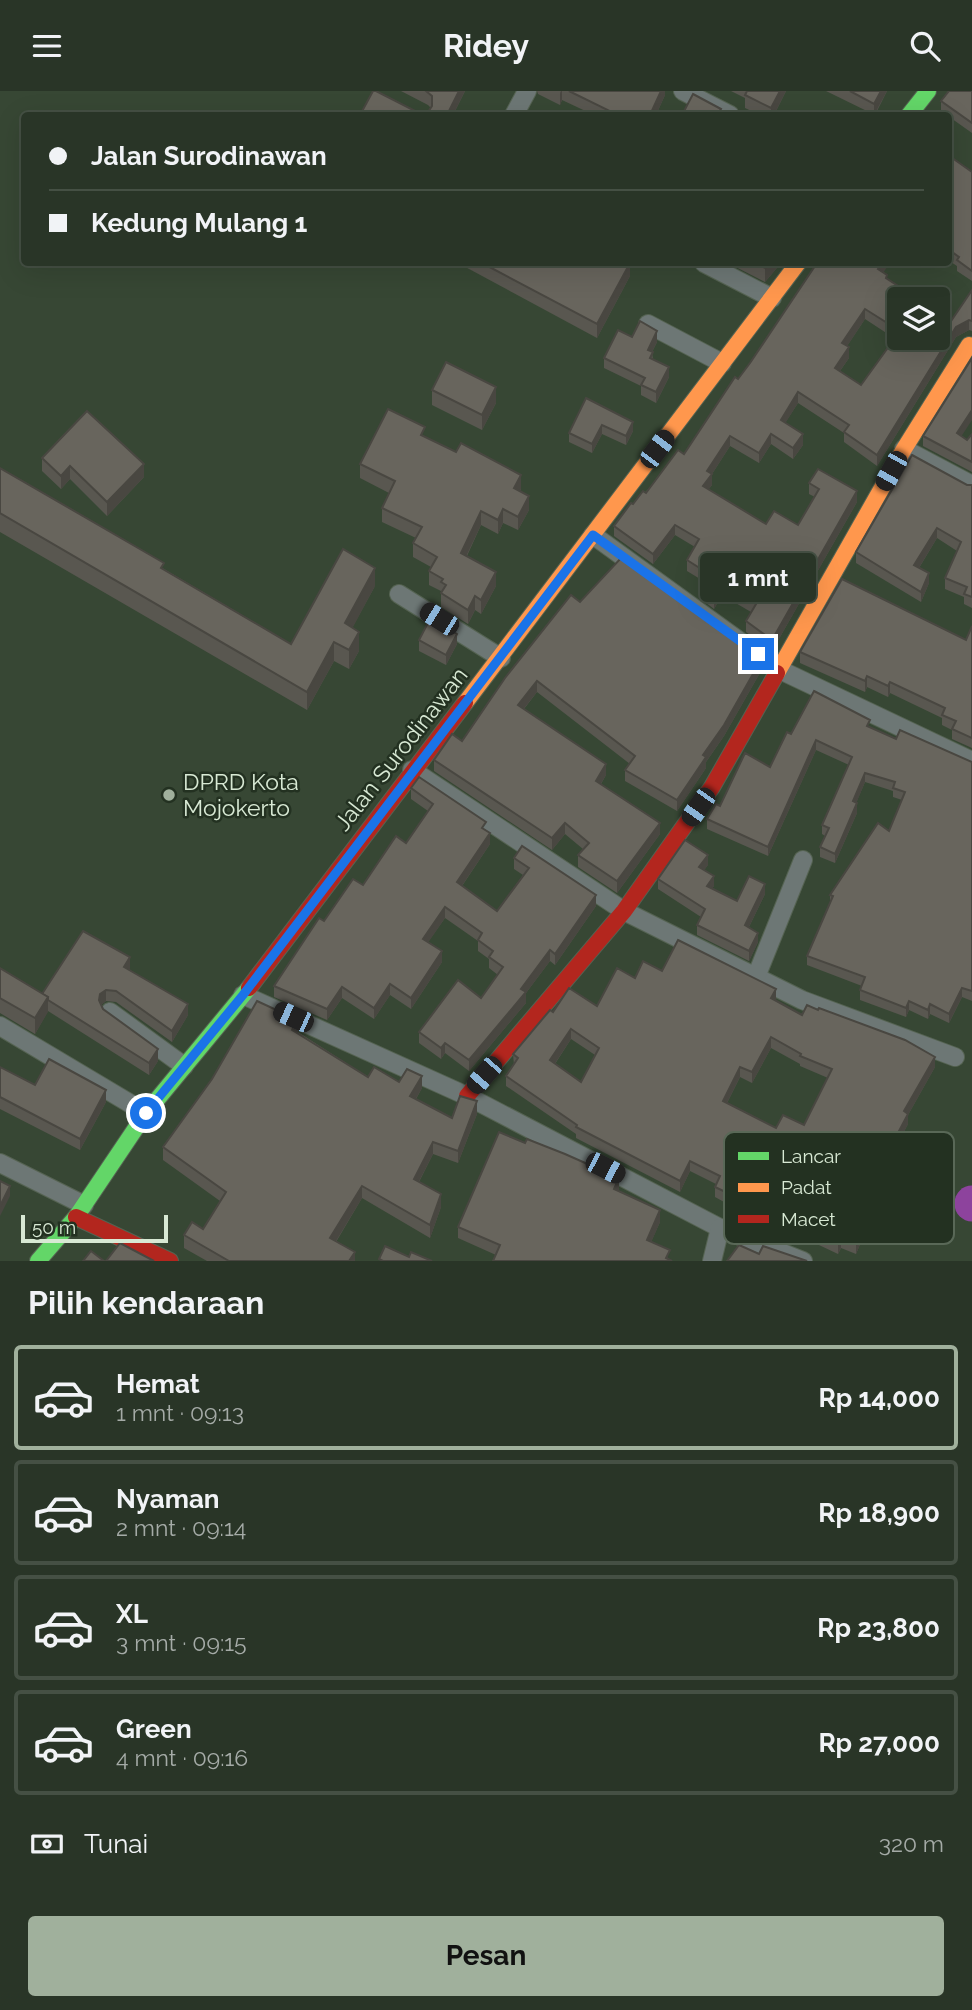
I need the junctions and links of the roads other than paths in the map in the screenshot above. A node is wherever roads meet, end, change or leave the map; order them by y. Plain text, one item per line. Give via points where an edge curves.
1 (527, 91) edge
2 (683, 91) edge
3 (928, 91) edge
4 (516, 112) edge
5 (724, 112) edge
6 (911, 112) edge
7 (710, 266) edge
8 (796, 266) edge
9 (772, 298) junction
10 (648, 324) edge
11 (969, 345) dead end
12 (722, 363) junction
13 (904, 449) junction
14 (972, 485) edge
15 (593, 535) junction
16 (399, 594) dead end
17 (500, 657) junction
18 (778, 669) junction
19 (972, 761) edge
20 (412, 770) junction
21 (803, 860) dead end
22 (624, 911) junction
23 (756, 977) junction
24 (243, 995) junction
25 (110, 1012) edge
26 (0, 1026) edge
27 (955, 1057) dead end
28 (184, 1066) junction
29 (467, 1096) junction
30 (146, 1113) junction
31 (0, 1163) edge
32 (80, 1211) junction
33 (720, 1228) junction
34 (724, 1230) edge
35 (760, 1244) edge
36 (38, 1261) edge
37 (170, 1261) edge
38 (712, 1261) edge
39 (803, 1261) edge

1 - 4 street
2 - 5 street
3 - 6 main road
7 - 9 street
8 - 9 main road, Jalan Surodinawan
9 - 12 main road, Jalan Surodinawan
10 - 12 street
11 - 13 main road
12 - 15 main road, Jalan Surodinawan
13 - 14 street
13 - 18 main road
15 - 17 main road, Jalan Surodinawan
15 - 18 street
16 - 17 street
17 - 20 main road, Jalan Surodinawan
18 - 19 street
18 - 22 main road via 712,787
20 - 22 street
20 - 24 main road, Jalan Surodinawan
21 - 23 street
22 - 23 street
22 - 29 main road
23 - 27 street via 802,1000
24 - 28 main road, Jalan Surodinawan
24 - 29 street
25 - 28 street
26 - 30 street
28 - 30 main road, Jalan Surodinawan
29 - 33 street
30 - 32 main road, Jalan Surodinawan
31 - 32 street
32 - 36 main road, Jalan Surodinawan
32 - 37 main road
33 - 34 street
33 - 38 street
35 - 39 street

